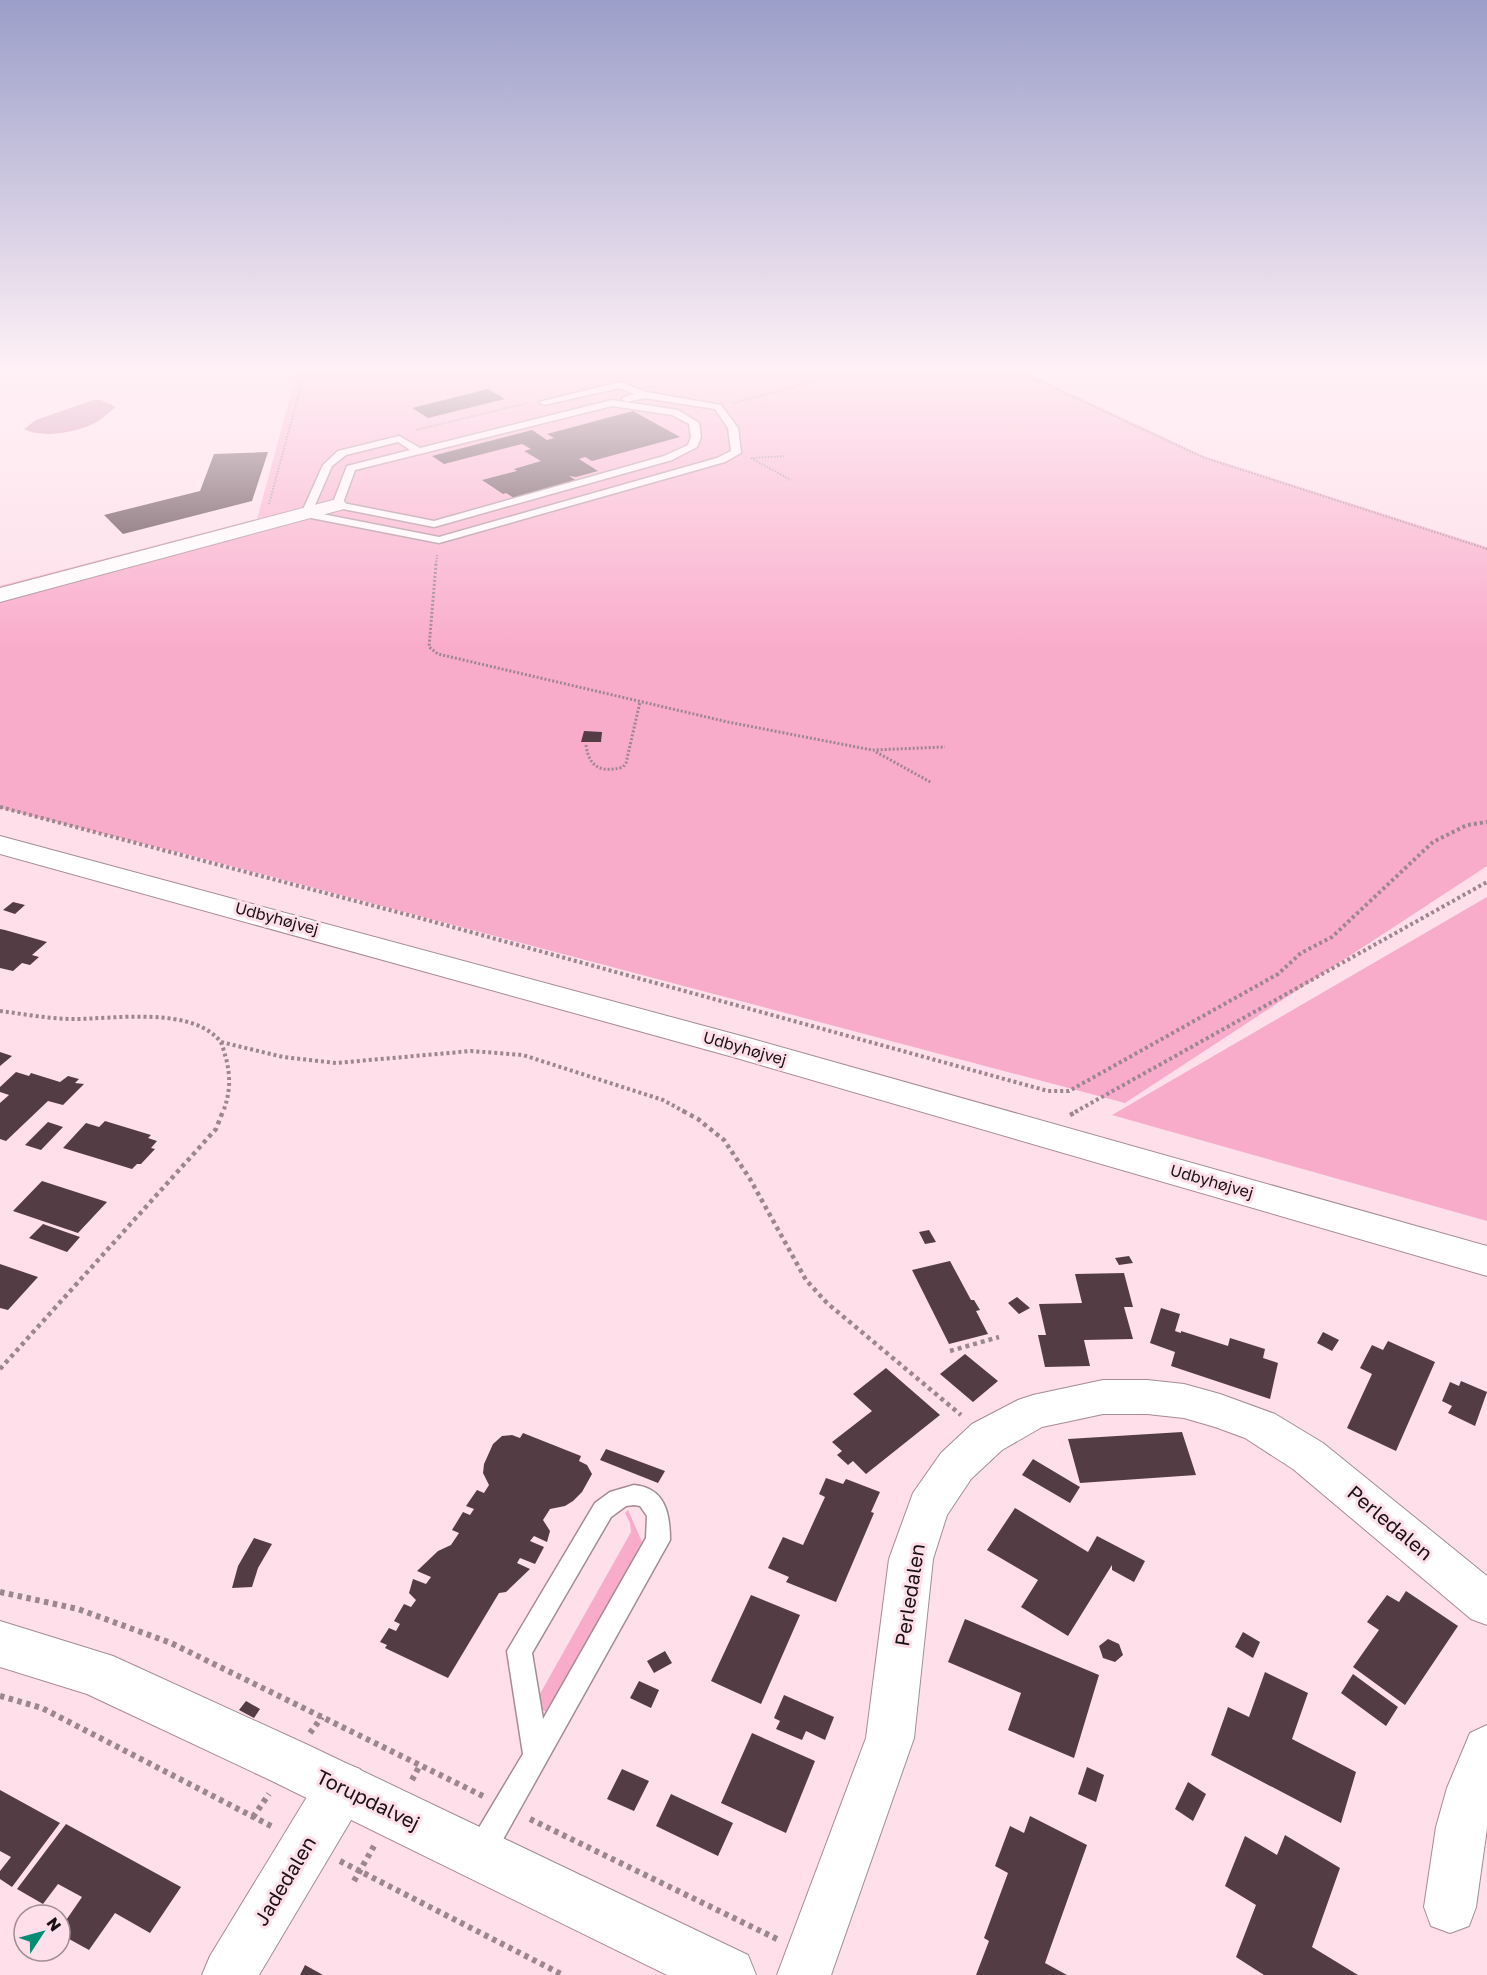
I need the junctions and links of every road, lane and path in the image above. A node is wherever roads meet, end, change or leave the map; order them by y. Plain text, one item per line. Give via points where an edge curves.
1 (280, 463) edge
2 (330, 463) edge
3 (369, 463) edge
4 (650, 463) edge
5 (710, 463) edge
6 (761, 463) edge
7 (1221, 463) edge
8 (791, 480) dead end
9 (337, 505) junction
10 (306, 513) junction
11 (264, 524) junction
12 (439, 540) junction
13 (1487, 549) edge
14 (0, 595) edge
15 (640, 702) junction
16 (586, 745) dead end
17 (945, 747) dead end
18 (872, 750) junction
19 (932, 783) dead end
20 (0, 807) edge
21 (1487, 822) edge
22 (0, 845) edge
23 (1487, 882) edge
24 (0, 1011) edge
25 (221, 1042) junction
26 (1063, 1138) junction
27 (1487, 1261) edge
28 (999, 1337) dead end
29 (950, 1351) dead end
30 (0, 1369) edge
31 (987, 1437) junction
32 (0, 1592) edge
33 (1487, 1604) edge
34 (0, 1644) edge
35 (1487, 1750) edge
36 (536, 1756) junction
37 (342, 1787) junction
38 (506, 1807) junction
39 (479, 1854) junction
40 (1450, 1907) dead end
41 (808, 1966) edge
42 (229, 1975) edge
43 (728, 1975) edge

1 - 11 path
2 - 10 lane
3 - 9 lane via 351,468
4 - 9 lane via 434,524
5 - 12 lane
6 - 8 path
7 - 13 path
9 - 10 street
10 - 11 street
10 - 12 lane
11 - 14 street
12 - 15 path via 431,651
15 - 16 path via 623,767 592,766 586,757
15 - 18 path
17 - 18 path
18 - 19 path
20 - 21 path via 1048,1091 1069,1091 1278,974 1301,954 1332,937 1433,842 1467,825
22 - 26 street, Udbyhøjvej via 622,1013
23 - 26 path via 1071,1113
24 - 25 path via 70,1019 156,1017 186,1022
25 - 30 path via 230,1093 216,1129
25 - 31 path via 284,1057 336,1063 471,1051 523,1055 663,1100 698,1119 724,1140 806,1280 827,1303
26 - 27 street, Udbyhøjvej
28 - 29 path
31 - 33 street, Perledalen via 1033,1412 1103,1397 1184,1401 1220,1411 1260,1426 1308,1456
31 - 41 street, Perledalen via 957,1466 928,1507 911,1560 890,1738
32 - 38 path via 78,1609 171,1643
34 - 37 street, Torupdalvej via 95,1673
35 - 40 street via 1460,1830
36 - 36 lane via 519,1651 603,1510 626,1494 640,1496 652,1503 658,1516 658,1539
36 - 38 lane
37 - 39 street, Torupdalvej
37 - 42 street, Jadedalen
38 - 39 lane
38 - 41 path
39 - 43 street, Torupdalvej

